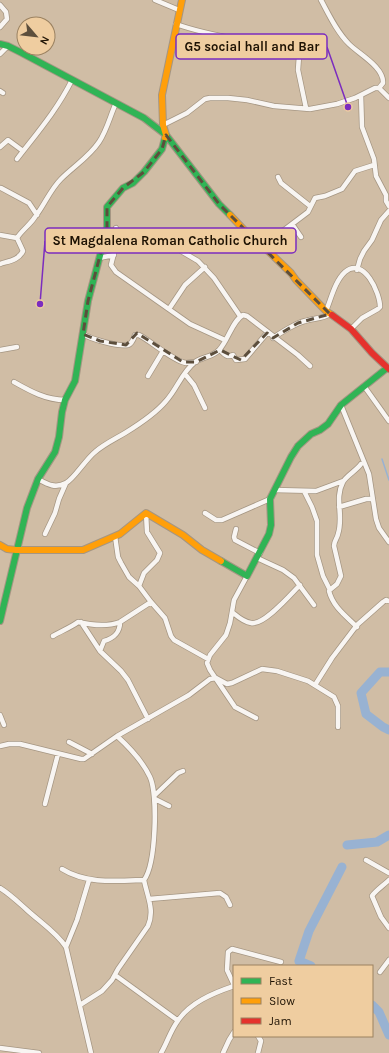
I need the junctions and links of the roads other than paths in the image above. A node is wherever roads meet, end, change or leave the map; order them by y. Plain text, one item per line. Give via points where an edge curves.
1 (155, 0) edge
2 (182, 0) edge
3 (321, 0) edge
4 (0, 4) edge
5 (179, 10) junction
6 (176, 24) junction
7 (0, 26) edge
8 (0, 44) edge
9 (8, 46) junction
10 (0, 54) edge
11 (72, 80) junction
12 (379, 88) junction
13 (361, 95) junction
14 (389, 98) edge
15 (116, 103) junction
16 (306, 108) junction
17 (163, 125) junction
18 (166, 135) junction
19 (0, 147) edge
20 (23, 151) junction
21 (17, 159) dead end
22 (374, 165) junction
23 (278, 177) dead end
24 (1, 188) edge
25 (310, 206) junction
26 (389, 206) edge
27 (389, 211) edge
28 (37, 214) junction
29 (292, 224) junction
30 (116, 228) dead end
31 (0, 235) edge
32 (301, 237) dead end
33 (17, 238) junction
34 (263, 246) junction
35 (181, 251) dead end
36 (114, 255) junction
37 (99, 258) junction
38 (0, 264) edge
39 (204, 268) junction
40 (357, 270) junction
41 (169, 309) junction
42 (328, 313) junction
43 (240, 316) junction
44 (350, 329) junction
45 (267, 332) junction
46 (83, 334) junction
47 (273, 338) junction
48 (225, 340) junction
49 (17, 347) dead end
50 (0, 350) edge
51 (220, 350) junction
52 (163, 351) junction
53 (196, 362) junction
54 (310, 366) dead end
55 (388, 368) edge
56 (185, 374) junction
57 (148, 376) dead end
58 (14, 382) dead end
59 (364, 386) junction
60 (65, 400) junction
61 (341, 404) junction
62 (205, 408) dead end
63 (389, 421) edge
64 (361, 464) dead end
65 (38, 479) junction
66 (343, 481) junction
67 (66, 483) junction
68 (274, 490) junction
69 (304, 491) junction
70 (270, 499) junction
71 (373, 499) junction
72 (339, 507) junction
73 (146, 513) junction
74 (205, 513) dead end
75 (236, 529) dead end
76 (45, 534) dead end
77 (115, 536) junction
78 (389, 542) edge
79 (0, 545) edge
80 (16, 550) junction
81 (258, 556) junction
82 (247, 576) junction
83 (300, 584) junction
84 (139, 586) junction
85 (330, 590) junction
86 (389, 601) edge
87 (151, 602) junction
88 (314, 605) dead end
89 (232, 612) junction
90 (0, 621) edge
91 (80, 622) junction
92 (120, 622) junction
93 (357, 626) junction
94 (53, 636) dead end
95 (100, 651) junction
96 (208, 659) junction
97 (216, 678) junction
98 (315, 685) junction
99 (0, 715) edge
100 (256, 718) dead end
101 (148, 719) junction
102 (4, 725) dead end
103 (338, 727) dead end
104 (117, 736) junction
105 (69, 742) dead end
106 (0, 746) edge
107 (58, 754) junction
108 (92, 754) junction
109 (183, 771) dead end
110 (154, 797) junction
111 (45, 804) dead end
112 (169, 806) dead end
113 (366, 860) dead end
114 (62, 869) dead end
115 (389, 873) edge
116 (89, 880) junction
117 (144, 880) junction
118 (389, 880) edge
119 (0, 888) edge
120 (149, 899) junction
121 (230, 905) dead end
122 (389, 927) edge
123 (66, 947) junction
124 (389, 960) edge
125 (280, 962) dead end
126 (380, 972) dead end
127 (114, 975) junction
128 (233, 983) edge
129 (233, 986) edge
130 (80, 1005) junction
131 (178, 1020) junction
132 (233, 1034) edge
133 (259, 1037) edge
134 (0, 1048) edge
135 (39, 1053) edge
136 (91, 1053) edge
137 (161, 1053) edge
138 (223, 1053) edge
139 (258, 1053) edge

1 - 5 street
2 - 5 street
3 - 12 street via 332,22 349,44 382,74 384,83
4 - 7 street via 6,12 7,19
5 - 6 street
6 - 16 street via 203,33 245,40 274,40 290,47 299,56 298,70
6 - 17 street via 162,94
8 - 9 street
9 - 10 street
9 - 11 street
11 - 15 street
11 - 20 street via 62,99
12 - 13 street
12 - 14 street
13 - 16 street via 337,104
13 - 22 street via 362,127
15 - 18 street via 150,122
15 - 28 street via 98,144 89,156 57,183
16 - 17 street via 210,98
17 - 18 street
18 - 34 street via 219,204
18 - 37 street via 162,150 133,183 123,188 107,207 107,229
19 - 20 street via 8,140
20 - 21 street
22 - 25 street via 355,171 342,189 315,198
22 - 26 street
23 - 25 street via 281,183
24 - 28 street via 29,203
25 - 29 street via 308,212
27 - 40 street via 381,220 364,251
28 - 33 street
29 - 32 street
29 - 34 street
30 - 36 street via 118,237
31 - 33 street
33 - 38 street via 23,251 21,255
34 - 42 street
35 - 39 street via 198,261
36 - 37 street
36 - 41 street via 111,265 116,272
37 - 46 street
39 - 41 street via 185,285
39 - 43 street
40 - 42 street via 350,270 342,276 336,286
40 - 44 street via 371,280 380,307
41 - 48 street via 196,327
42 - 44 street
42 - 47 street via 324,317 298,323
43 - 45 street via 247,316
43 - 48 street
44 - 55 street
45 - 47 street
45 - 51 street via 241,360 236,360 233,355 225,355
46 - 52 street via 100,341 126,345 131,343 135,335 139,335
46 - 60 street via 75,381
47 - 54 street
48 - 51 street
49 - 50 street
51 - 53 street
52 - 53 street via 183,362
52 - 57 street
53 - 56 street
55 - 59 street
56 - 62 street via 194,385
56 - 67 street via 166,402 142,422 95,451
58 - 60 street via 53,400
59 - 61 street
59 - 63 street
60 - 65 street via 55,452
61 - 68 street via 328,424 298,446
61 - 71 street via 369,474
64 - 66 street
65 - 67 street via 49,485
65 - 80 street
66 - 69 street via 316,491
66 - 72 street via 338,495
67 - 76 street
68 - 69 street
68 - 70 street
69 - 85 street via 316,521 318,556
70 - 74 street via 222,520 216,520
70 - 81 street via 270,531
71 - 72 street
71 - 78 street via 379,528
72 - 85 street via 338,536 334,546 342,576
73 - 77 street
73 - 82 street
73 - 84 street via 147,532 160,553 157,560 144,573
75 - 81 street via 235,539
77 - 80 street via 83,550
77 - 84 street via 118,557 129,577
79 - 80 street
80 - 90 street
81 - 82 street
81 - 83 street
82 - 89 street via 234,600
83 - 88 street
83 - 89 street via 259,622 244,621
84 - 87 street
85 - 93 street via 332,600 339,610
86 - 93 street via 383,602
87 - 92 street
87 - 96 street via 166,620 174,640
89 - 96 street via 226,635
91 - 92 street via 103,625
91 - 94 street
91 - 95 street
92 - 95 street via 120,628 115,636 104,641
93 - 98 street
95 - 101 street via 128,680
96 - 97 street via 208,666
97 - 98 street via 232,684 265,669
97 - 100 street via 235,707
97 - 101 street via 210,678 189,695
98 - 103 street via 334,697 338,706
99 - 102 street
101 - 104 street
104 - 108 street
104 - 110 street via 140,761 153,786
105 - 108 street
106 - 107 street via 20,744
107 - 108 street via 81,760
107 - 111 street
109 - 110 street
110 - 112 street
110 - 117 street via 153,851 150,869
113 - 115 street
114 - 116 street
116 - 117 street
116 - 123 street
117 - 120 street
118 - 122 street via 372,896 381,917
119 - 123 street via 43,922
120 - 121 street via 220,893 226,897
120 - 127 street via 151,919 148,926
123 - 130 street
124 - 126 street
125 - 128 street via 232,949 228,952 228,970
127 - 130 street via 102,990
127 - 131 street
129 - 131 street via 201,1000
130 - 136 street
131 - 137 street
132 - 138 street
133 - 139 street via 261,1041
134 - 135 street

